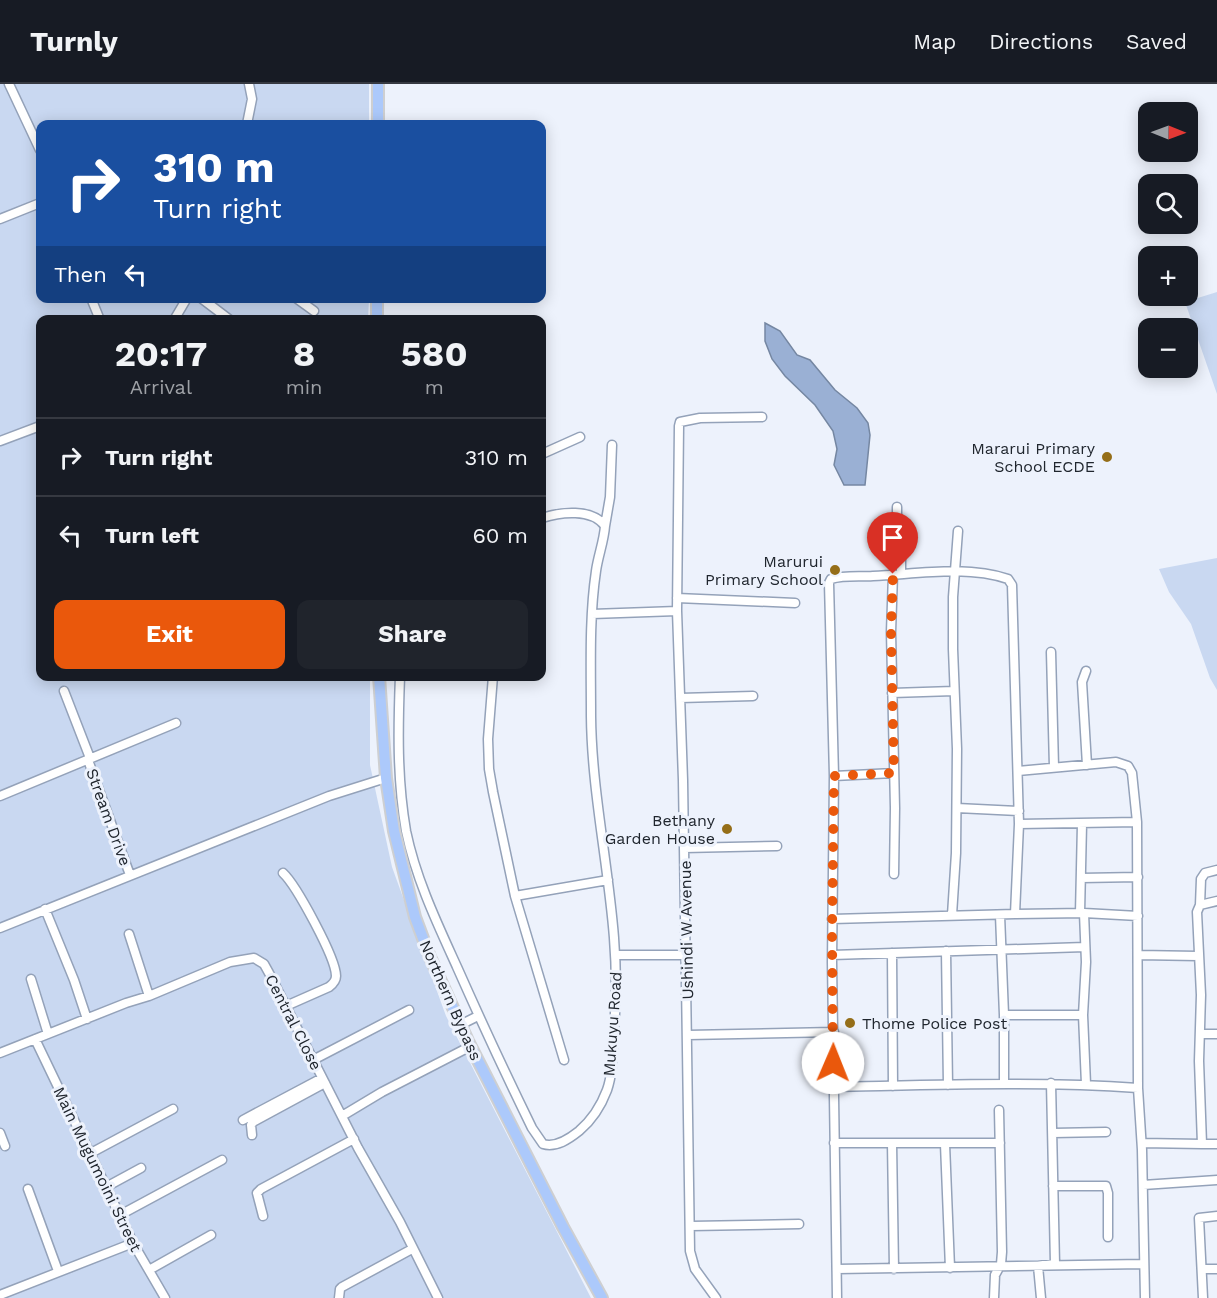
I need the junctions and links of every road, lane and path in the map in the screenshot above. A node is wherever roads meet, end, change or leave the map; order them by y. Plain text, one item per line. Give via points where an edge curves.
1 (9, 84) edge
2 (249, 84) edge
3 (378, 84) edge
4 (248, 120) edge
5 (378, 120) edge
6 (36, 141) edge
7 (36, 205) edge
8 (0, 219) edge
9 (208, 303) edge
10 (303, 303) edge
11 (314, 311) dead end
12 (223, 315) edge
13 (762, 417) dead end
14 (36, 428) edge
15 (580, 437) dead end
16 (0, 441) edge
17 (612, 445) dead end
18 (546, 452) edge
19 (897, 507) dead end
20 (546, 517) edge
21 (605, 526) junction
22 (958, 531) dead end
23 (956, 572) junction
24 (897, 573) junction
25 (677, 598) junction
26 (795, 603) dead end
27 (677, 610) junction
28 (592, 614) junction
29 (1051, 652) dead end
30 (1086, 670) dead end
31 (379, 681) edge
32 (400, 681) edge
33 (493, 681) edge
34 (64, 691) dead end
35 (954, 691) junction
36 (892, 693) junction
37 (753, 696) dead end
38 (681, 698) junction
39 (176, 723) dead end
40 (89, 759) junction
41 (398, 761) junction
42 (384, 763) junction
43 (1087, 765) junction
44 (1054, 768) junction
45 (1018, 771) junction
46 (894, 773) junction
47 (834, 776) junction
48 (386, 778) junction
49 (0, 796) edge
50 (957, 808) junction
51 (1019, 811) junction
52 (1137, 822) junction
53 (1019, 824) junction
54 (1082, 824) junction
55 (777, 846) dead end
56 (684, 848) junction
57 (1217, 870) edge
58 (282, 873) dead end
59 (894, 874) dead end
60 (130, 875) junction
61 (1138, 877) junction
62 (1081, 878) junction
63 (608, 880) junction
64 (424, 891) junction
65 (409, 896) junction
66 (515, 896) junction
67 (1217, 901) edge
68 (1200, 904) junction
69 (45, 909) junction
70 (1082, 913) junction
71 (1015, 914) junction
72 (952, 915) junction
73 (1000, 915) junction
74 (1138, 916) junction
75 (832, 919) junction
76 (0, 928) edge
77 (129, 934) dead end
78 (1085, 947) junction
79 (946, 951) junction
80 (1000, 951) junction
81 (892, 953) junction
82 (616, 955) junction
83 (685, 955) junction
84 (832, 955) junction
85 (1138, 955) junction
86 (1198, 956) junction
87 (30, 979) dead end
88 (150, 996) junction
89 (286, 1006) junction
90 (409, 1010) dead end
91 (1004, 1015) junction
92 (1083, 1015) junction
93 (478, 1016) junction
94 (87, 1018) junction
95 (460, 1024) junction
96 (834, 1032) junction
97 (48, 1034) junction
98 (1200, 1034) junction
99 (1217, 1034) edge
100 (688, 1035) junction
101 (35, 1039) junction
102 (471, 1046) junction
103 (0, 1053) edge
104 (313, 1060) junction
105 (564, 1060) dead end
106 (324, 1081) junction
107 (1004, 1083) junction
108 (1051, 1083) junction
109 (1086, 1084) junction
110 (948, 1085) junction
111 (892, 1086) junction
112 (834, 1087) junction
113 (1138, 1088) junction
114 (173, 1109) dead end
115 (999, 1110) dead end
116 (342, 1116) junction
117 (243, 1120) dead end
118 (1106, 1132) dead end
119 (0, 1133) edge
120 (1053, 1133) junction
121 (252, 1135) dead end
122 (354, 1139) junction
123 (834, 1143) junction
124 (892, 1143) junction
125 (1000, 1143) junction
126 (1142, 1143) junction
127 (945, 1144) junction
128 (1202, 1144) junction
129 (1217, 1144) edge
130 (5, 1146) dead end
131 (89, 1154) junction
132 (222, 1160) dead end
133 (141, 1168) dead end
134 (1217, 1180) edge
135 (1143, 1185) junction
136 (1053, 1186) junction
137 (106, 1187) junction
138 (28, 1189) dead end
139 (120, 1215) junction
140 (262, 1216) dead end
141 (1217, 1216) edge
142 (799, 1224) dead end
143 (691, 1226) junction
144 (212, 1235) dead end
145 (1108, 1237) dead end
146 (134, 1243) junction
147 (412, 1249) junction
148 (1055, 1264) junction
149 (1143, 1264) junction
150 (999, 1267) junction
151 (950, 1268) junction
152 (837, 1269) junction
153 (894, 1269) junction
154 (1202, 1269) junction
155 (1217, 1269) edge
156 (149, 1270) junction
157 (58, 1271) junction
158 (1, 1292) edge
159 (165, 1298) edge
160 (339, 1298) edge
161 (438, 1298) edge
162 (602, 1298) edge
163 (716, 1298) edge
164 (837, 1298) edge
165 (994, 1298) edge
166 (1041, 1298) edge
167 (1145, 1298) edge
168 (1203, 1298) edge

1 - 6 street
2 - 4 street
3 - 5 main road
7 - 8 street
9 - 12 street
10 - 11 street
13 - 25 street, Ushindi W Avenue via 692,419 680,423
14 - 16 street
15 - 18 street
17 - 21 street, Mukuyu Road
19 - 24 street via 901,533
20 - 21 street via 574,513 594,518
21 - 28 street, Mukuyu Road
22 - 23 street
23 - 24 street
23 - 35 street
23 - 45 street via 1010,580 1012,585
24 - 36 street
24 - 47 street via 829,581
25 - 26 street
25 - 27 street, Ushindi W Avenue
27 - 28 street
27 - 38 street, Ushindi W Avenue
28 - 63 street, Mukuyu Road via 593,754
29 - 44 street
30 - 43 street via 1082,682
31 - 42 main road, Northern Bypass
32 - 41 street, Mukuyu Road
33 - 66 street via 489,769
34 - 40 street
35 - 36 street
35 - 50 street
36 - 46 street
37 - 38 street
38 - 56 street, Ushindi W Avenue
39 - 40 street, Stream Drive
40 - 49 street, Stream Drive
40 - 60 street, Stream Drive
41 - 42 street
41 - 64 street, Mukuyu Road via 406,830
42 - 48 main road, Northern Bypass
43 - 44 street
43 - 52 street via 1116,762 1128,766
44 - 45 street
45 - 51 street
46 - 47 street
46 - 59 street
47 - 75 street
48 - 60 street via 329,796
48 - 65 main road, Northern Bypass
50 - 51 street
50 - 72 street
51 - 53 street
52 - 54 street
52 - 61 street
53 - 54 street
53 - 71 street
54 - 62 street
55 - 56 street
56 - 83 street, Ushindi W Avenue
57 - 68 street via 1205,873 1201,879
58 - 89 street via 301,898 332,960 336,977 329,987
60 - 69 street
61 - 62 street
61 - 74 street
62 - 70 street
63 - 66 street
63 - 82 street, Mukuyu Road
64 - 65 street
64 - 93 street, Mukuyu Road
65 - 95 main road, Northern Bypass via 430,957
66 - 105 street
67 - 68 street
68 - 86 street
69 - 76 street
69 - 94 street
70 - 71 street
70 - 74 street
70 - 78 street
71 - 73 street
72 - 73 street
72 - 75 street
73 - 80 street
74 - 85 street
75 - 84 street
77 - 88 street
78 - 80 street
78 - 92 street
79 - 80 street
79 - 81 street
79 - 110 street
80 - 91 street
81 - 84 street
81 - 111 street
82 - 83 street
82 - 93 street, Mukuyu Road via 617,1001 608,1087 587,1124 573,1137 554,1145 538,1139
83 - 100 street, Ushindi W Avenue
84 - 96 street
85 - 86 street
85 - 113 street
86 - 98 street
87 - 97 street
88 - 89 street, Central Close via 250,957 264,964
88 - 94 street, Central Close
89 - 104 street, Central Close
90 - 104 street
91 - 92 street
91 - 107 street
92 - 109 street
93 - 95 street
94 - 97 street, Central Close
95 - 102 main road, Northern Bypass
96 - 100 street
96 - 112 street
97 - 101 street, Central Close
98 - 99 street
98 - 128 street
100 - 143 street, Ushindi W Avenue
101 - 103 street, Central Close
101 - 131 street, Main Mugumoini Street
102 - 116 street
102 - 162 main road, Northern Bypass
104 - 106 street, Central Close
106 - 116 street, Central Close
106 - 117 street
106 - 121 street via 253,1122
107 - 108 street
107 - 110 street
108 - 109 street
108 - 120 street
109 - 113 street
110 - 111 street
111 - 112 street
112 - 123 street
113 - 126 street
114 - 131 street
115 - 125 street
116 - 122 street, Central Close
118 - 120 street
119 - 130 street
120 - 136 street
122 - 140 street via 261,1189 257,1193
122 - 147 street, Central Close
123 - 124 street
123 - 152 street
124 - 127 street
124 - 153 street
125 - 127 street
125 - 150 street
126 - 128 street
126 - 135 street
127 - 151 street
128 - 129 street
131 - 137 street, Main Mugumoini Street
132 - 139 street
133 - 137 street
134 - 135 street
135 - 149 street
136 - 145 street via 1106,1186
136 - 148 street
137 - 139 street, Main Mugumoini Street
138 - 157 street
139 - 146 street, Main Mugumoini Street
141 - 154 street via 1199,1218
142 - 143 street
143 - 163 street, Ushindi W Avenue via 692,1262
144 - 156 street
146 - 156 street, Main Mugumoini Street
146 - 157 street
147 - 160 street via 342,1287
147 - 161 street, Central Close
148 - 149 street
148 - 150 street
148 - 166 street via 1038,1266
149 - 167 street
150 - 151 street
150 - 165 street
151 - 153 street
152 - 153 street
152 - 164 street
154 - 155 street
154 - 168 street
156 - 159 street, Main Mugumoini Street
157 - 158 street

